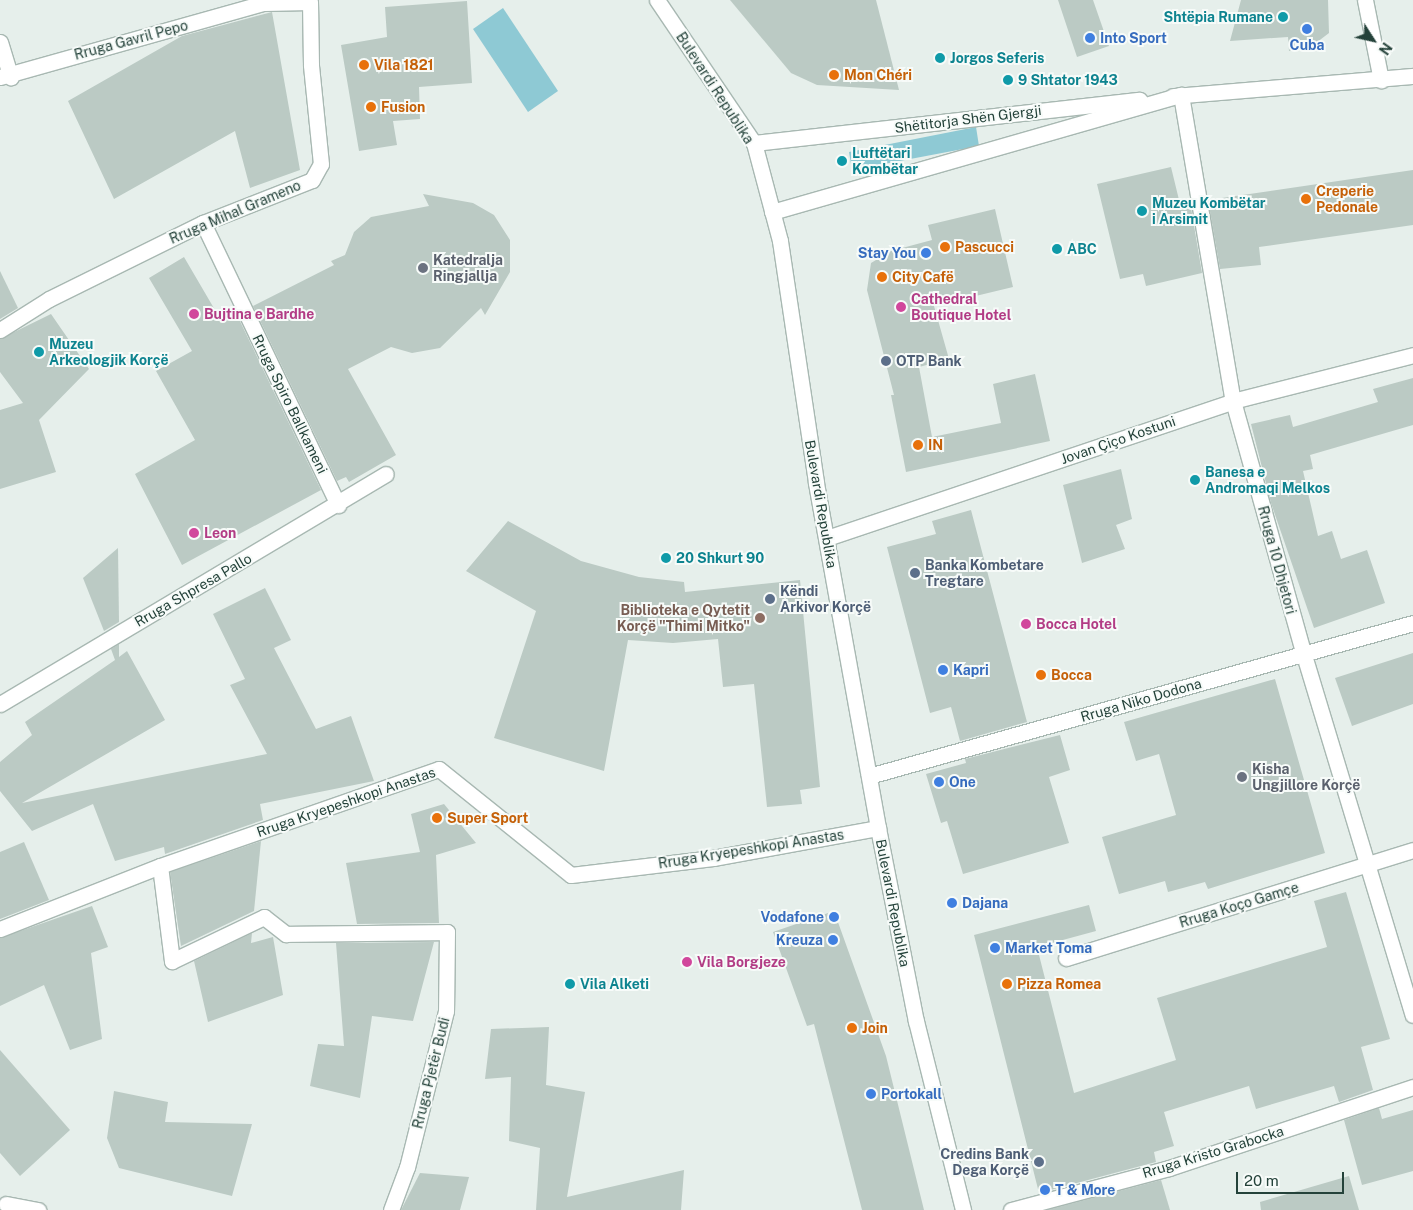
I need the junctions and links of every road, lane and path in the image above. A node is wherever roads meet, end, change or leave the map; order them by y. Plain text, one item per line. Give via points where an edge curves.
1 (657, 0) edge
2 (1365, 0) edge
3 (263, 1) edge
4 (311, 1) edge
5 (0, 42) edge
6 (1413, 76) edge
7 (4, 79) edge
8 (1381, 80) junction
9 (1181, 95) junction
10 (754, 143) junction
11 (772, 212) junction
12 (203, 223) junction
13 (0, 330) edge
14 (1413, 355) edge
15 (1233, 401) junction
16 (386, 474) dead end
17 (338, 504) junction
18 (827, 538) junction
19 (1413, 623) edge
20 (1304, 655) junction
21 (0, 704) edge
22 (869, 776) junction
23 (878, 828) junction
24 (1413, 850) edge
25 (160, 866) junction
26 (1366, 866) junction
27 (0, 929) edge
28 (1066, 958) dead end
29 (1413, 1015) edge
30 (1413, 1087) edge
31 (5, 1203) edge
32 (38, 1210) edge
33 (391, 1210) edge
34 (963, 1210) edge
35 (1011, 1210) edge

1 - 10 street, Bulevardi Republika
2 - 8 street
3 - 4 street, Rruga Gavril Pepo
3 - 7 street, Rruga Gavril Pepo via 45,63
4 - 12 street, Rruga Mihal Grameno via 311,65 321,164 312,180
5 - 7 street
6 - 8 street, Shëtitorja Shën Gjergji
8 - 9 street, Shëtitorja Shën Gjergji
9 - 10 street, Shëtitorja Shën Gjergji
9 - 11 street, Shëtitorja Shën Gjergji
9 - 15 street, Rruga 10 Dhjetori
10 - 11 street, Bulevardi Republika
11 - 18 street, Bulevardi Republika
12 - 13 street, Rruga Mihal Grameno via 49,299
12 - 17 street, Rruga Spiro Ballkameni
14 - 15 street, Jovan Çiço Kostuni
15 - 18 street, Jovan Çiço Kostuni
15 - 20 street, Rruga 10 Dhjetori
16 - 17 street, Rruga Shpresa Pallo
17 - 21 street, Rruga Shpresa Pallo
18 - 22 street, Bulevardi Republika
19 - 20 street, Rruga Niko Dodona
20 - 22 street, Rruga Niko Dodona
20 - 26 street, Rruga 10 Dhjetori
22 - 23 street, Bulevardi Republika
23 - 25 street, Rruga Kryepeshkopi Anastas via 713,858 572,875 439,769
23 - 34 street, Bulevardi Republika via 916,1020
24 - 26 street, Rruga Koço Gamçe
25 - 27 street, Rruga Kryepeshkopi Anastas
25 - 33 street, Rruga Pjetër Budi via 172,961 264,917 286,934 447,932 446,1011 407,1167
26 - 28 street, Rruga Koço Gamçe
26 - 29 street, Rruga 10 Dhjetori
30 - 35 street, Rruga Kristo Grabocka via 1169,1168
31 - 32 street

